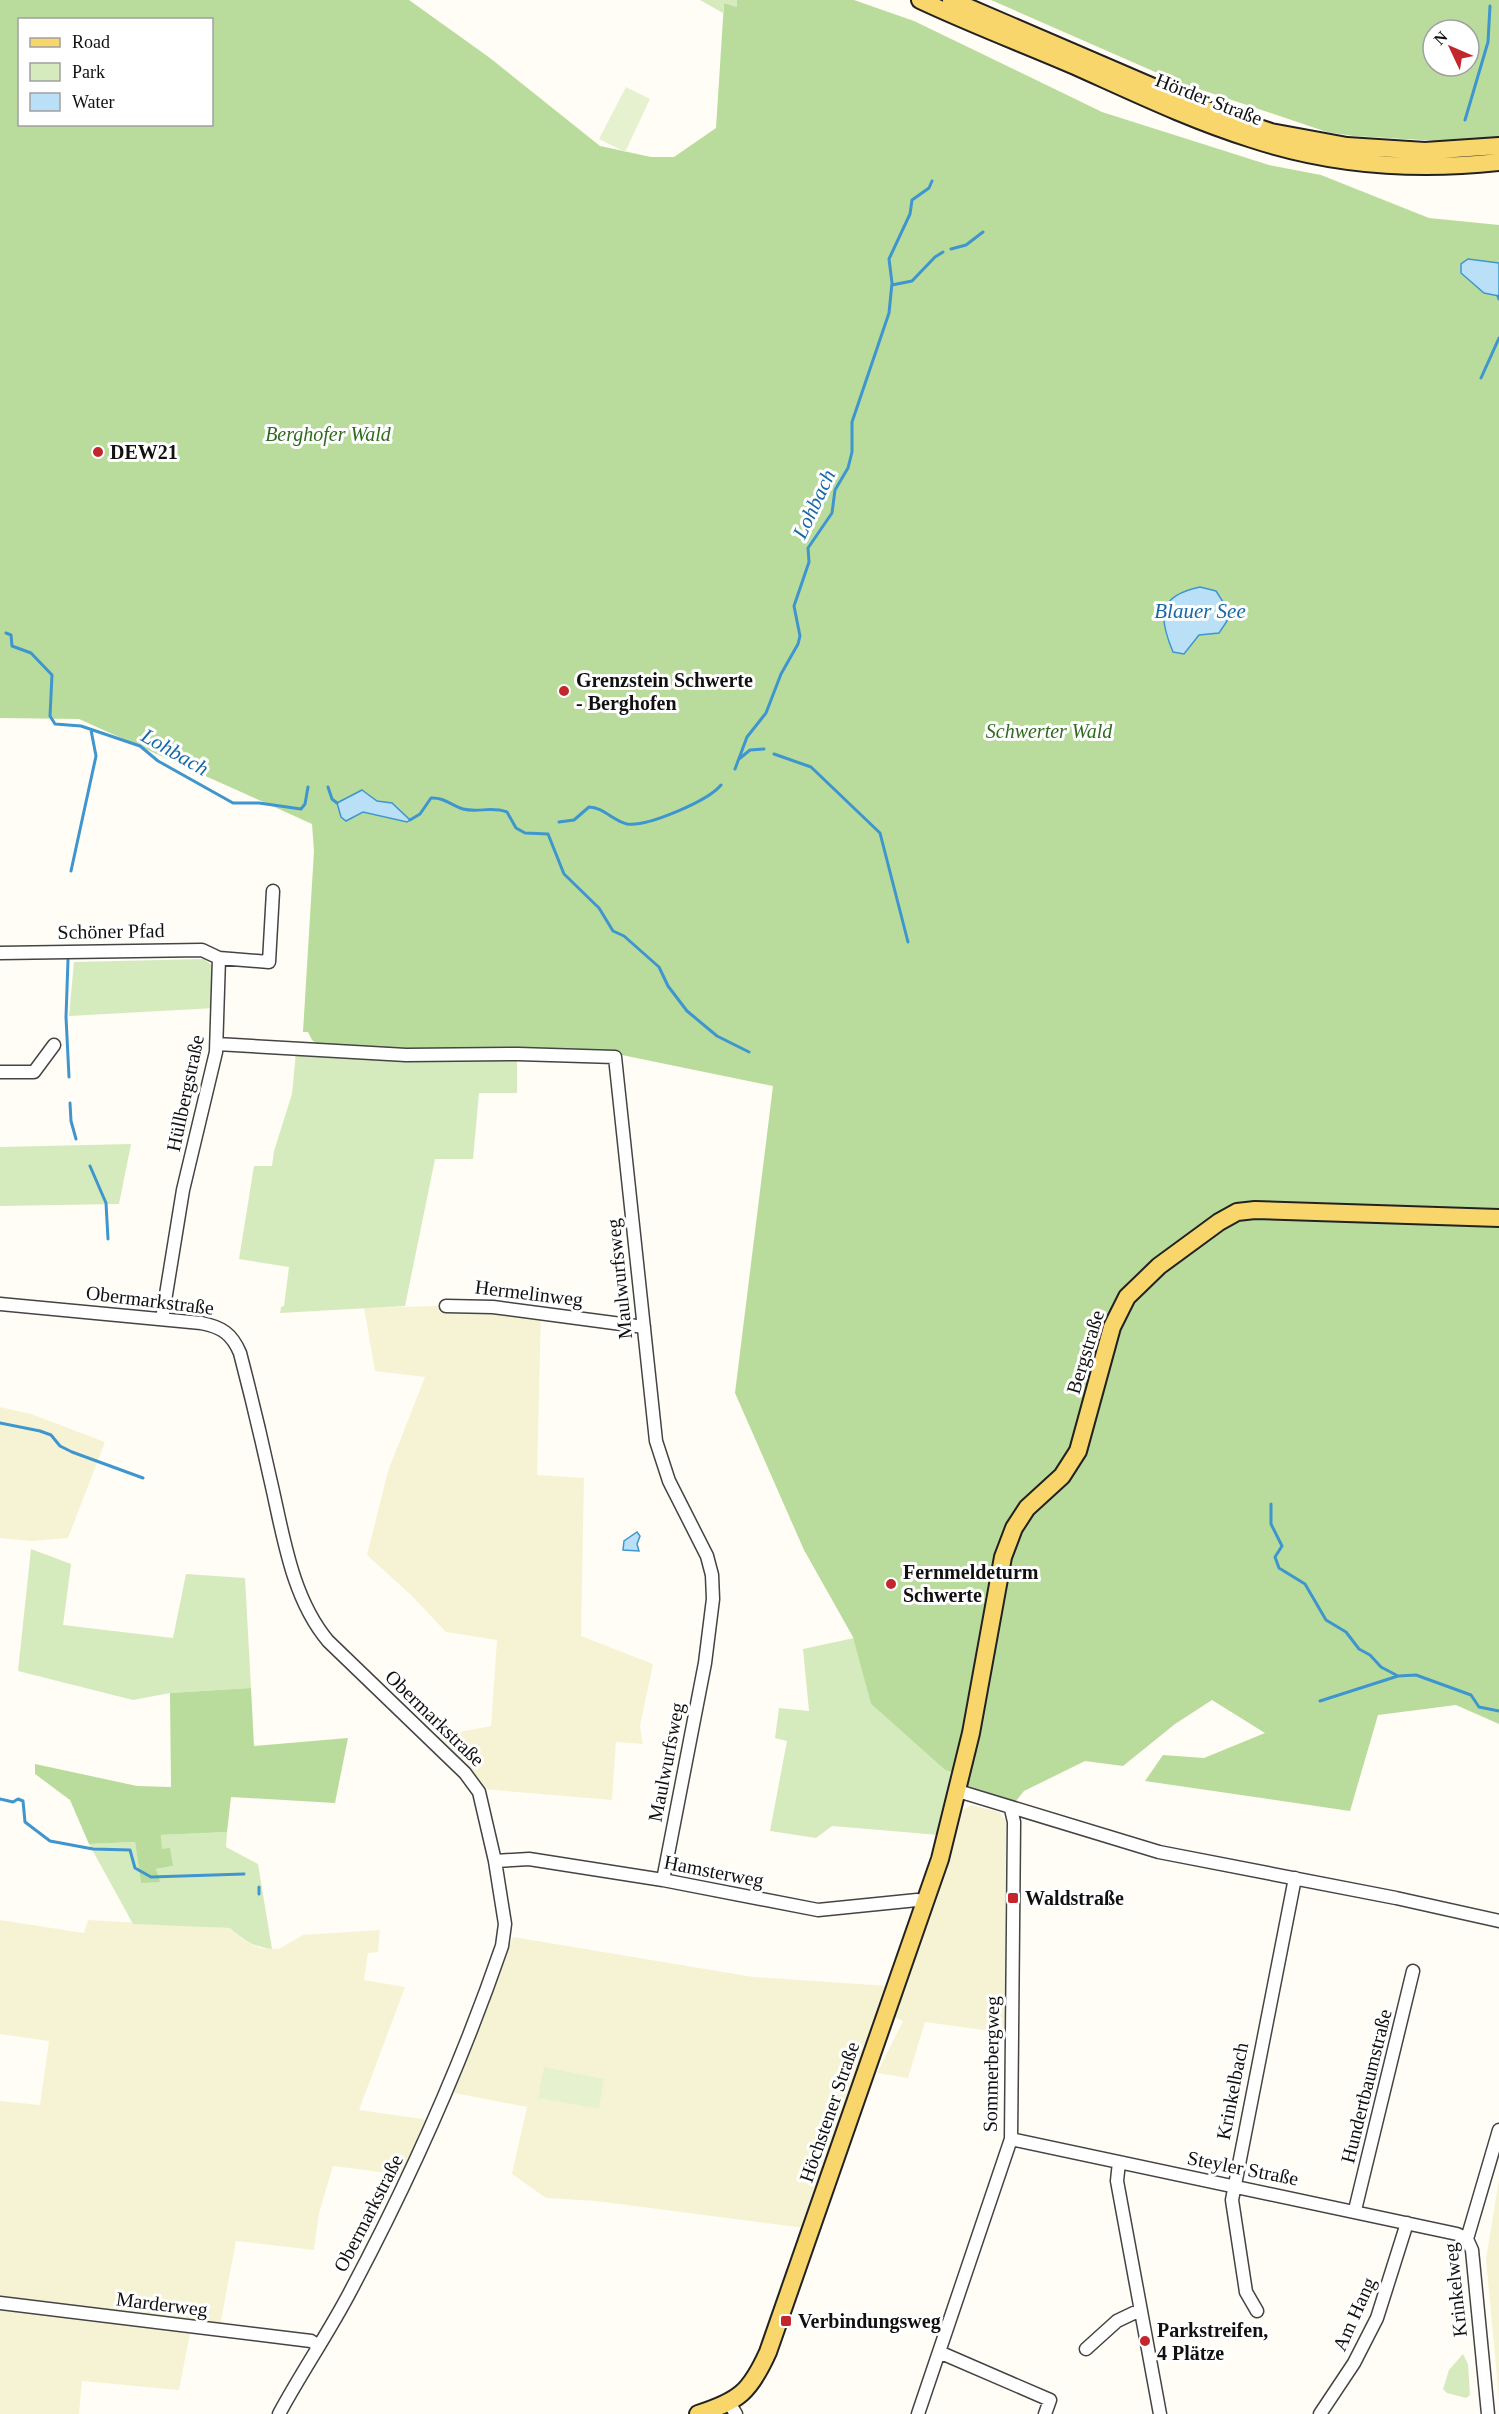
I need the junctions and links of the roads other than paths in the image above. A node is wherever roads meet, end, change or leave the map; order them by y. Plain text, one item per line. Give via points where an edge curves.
1 (920, 0) edge
2 (951, 0) edge
3 (1499, 146) edge
4 (1499, 162) edge
5 (273, 891) dead end
6 (0, 953) edge
7 (219, 958) junction
8 (218, 1044) junction
9 (54, 1045) dead end
10 (0, 1072) edge
11 (1499, 1218) edge
12 (0, 1304) edge
13 (446, 1306) dead end
14 (162, 1319) junction
15 (644, 1327) junction
16 (958, 1791) junction
17 (1011, 1809) junction
18 (495, 1861) junction
19 (1295, 1878) junction
20 (663, 1880) junction
21 (926, 1903) junction
22 (1499, 1921) edge
23 (1413, 1971) dead end
24 (1499, 2130) edge
25 (1011, 2139) junction
26 (1119, 2162) junction
27 (1234, 2186) junction
28 (1355, 2210) junction
29 (1407, 2223) junction
30 (1467, 2239) junction
31 (0, 2303) edge
32 (1140, 2310) junction
33 (1257, 2311) dead end
34 (319, 2346) junction
35 (1086, 2349) dead end
36 (939, 2352) junction
37 (733, 2409) edge
38 (279, 2414) edge
39 (698, 2414) edge
40 (918, 2414) edge
41 (1045, 2414) edge
42 (1160, 2414) edge
43 (1320, 2414) edge
44 (1488, 2414) edge

1 - 4 main road, Hörder Straße via 1251,140 1363,163 1430,167
2 - 3 main road, Hörder Straße via 1209,111 1271,132 1347,146 1425,151
5 - 7 street via 269,962
6 - 7 street, Schöner Pfad via 202,950
7 - 8 street, Hüllbergstraße
8 - 14 street, Hüllbergstraße via 183,1190
8 - 15 street, Maulwurfsweg via 406,1055 615,1056
9 - 10 street via 34,1072
11 - 16 main road, Bergstraße via 1237,1212 1186,1245 1134,1288 1112,1327 1078,1451 1062,1476 1019,1518 1008,1542
12 - 14 street, Obermarkstraße
13 - 15 street, Hermelinweg via 487,1306
14 - 18 street, Obermarkstraße via 217,1327 237,1345 303,1600 328,1641 476,1785
15 - 20 street, Maulwurfsweg via 652,1418 660,1456 701,1542 713,1585 705,1663
16 - 17 street
16 - 21 main road, Höchstener Straße
17 - 19 street via 1159,1852
17 - 25 street, Sommerbergweg
18 - 20 street, Hamsterweg via 529,1859
18 - 34 street, Obermarkstraße via 505,1924 497,1960 410,2174
19 - 22 street
19 - 27 street, Krinkelbach
20 - 21 street, Hamsterweg via 818,1910 917,1900
21 - 37 main road, Höchstener Straße via 768,2352
23 - 28 street, Hundertbaumstraße
24 - 30 street, Krinkelweg
25 - 26 street, Steyler Straße
25 - 36 street, Sommerbergweg
26 - 27 street, Steyler Straße
26 - 32 street via 1117,2181
27 - 28 street, Steyler Straße
27 - 33 street, Krinkelbach via 1232,2200 1246,2292
28 - 29 street, Steyler Straße
29 - 30 street, Steyler Straße
29 - 43 street, Am Hang via 1377,2318 1354,2363
30 - 44 street, Krinkelweg via 1472,2250
31 - 34 street, Marderweg via 310,2341
32 - 35 street via 1118,2321
32 - 42 street
34 - 38 street, Obermarkstraße
36 - 40 street, Sommerbergweg
36 - 41 street via 1050,2400
37 - 39 main road, Höchstener Straße

